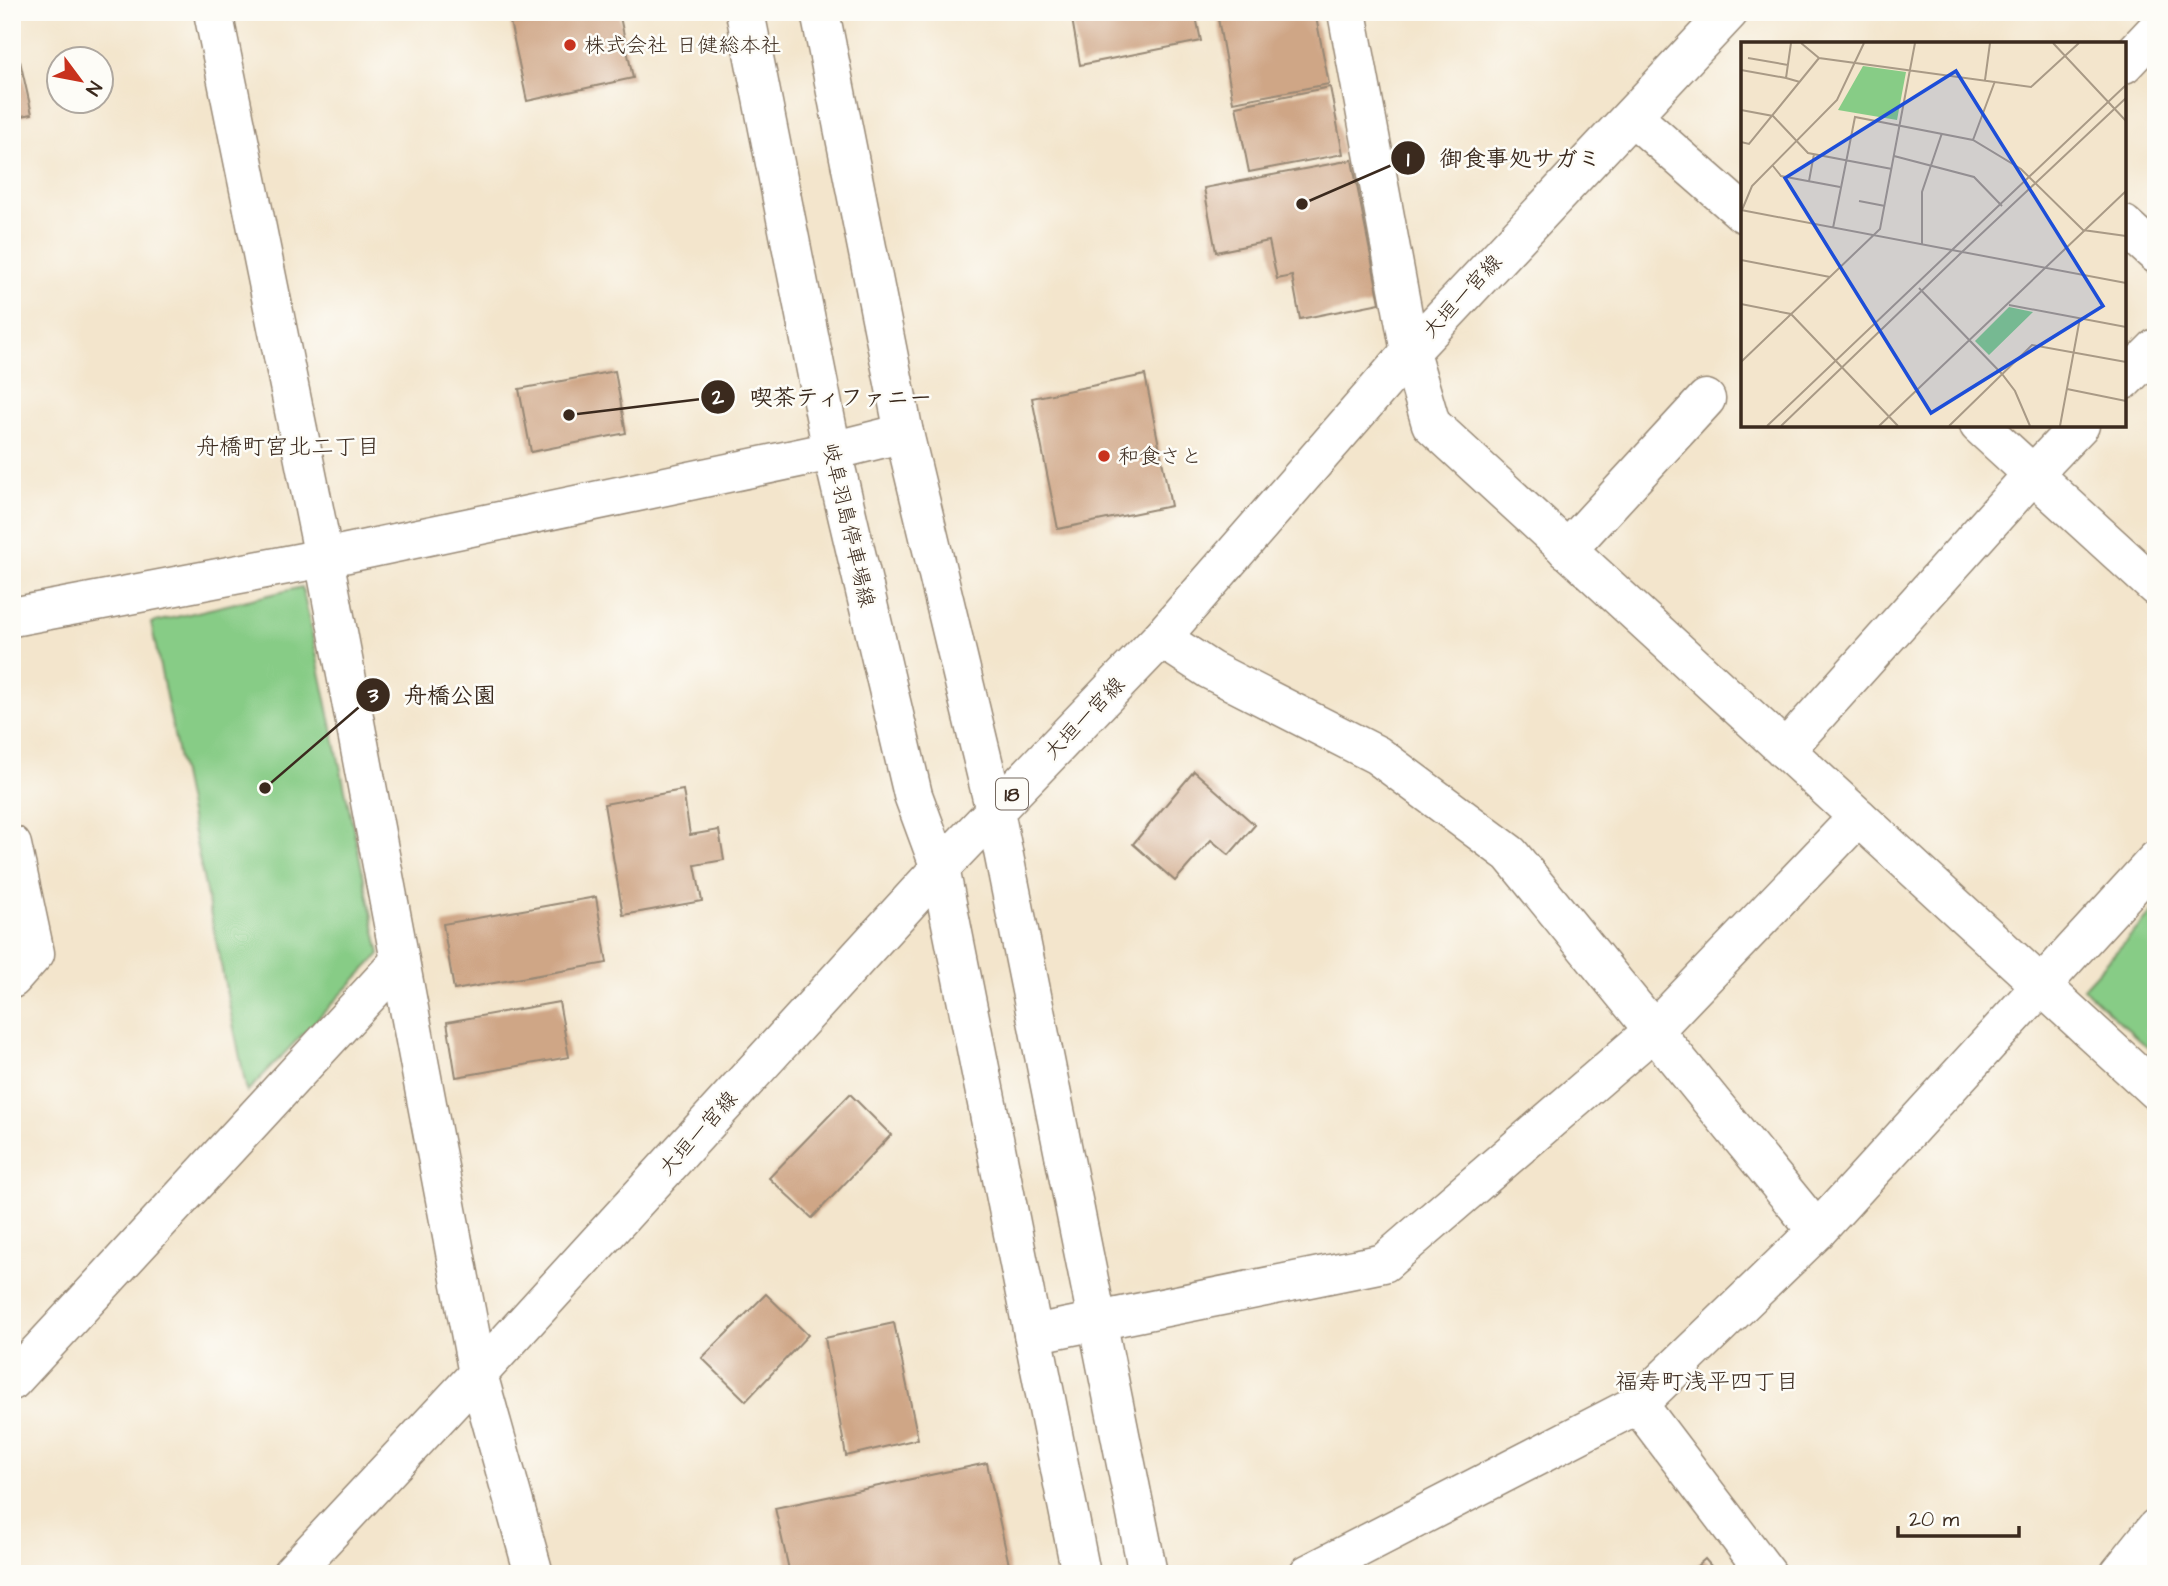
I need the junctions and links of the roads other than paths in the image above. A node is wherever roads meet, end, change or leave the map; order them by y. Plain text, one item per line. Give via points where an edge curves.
1 (213, 12) edge
2 (745, 12) edge
3 (820, 12) edge
4 (1347, 12) edge
5 (1729, 12) edge
6 (2156, 30) edge
7 (2126, 62) edge
8 (1632, 116) junction
9 (1741, 211) edge
10 (2126, 227) edge
11 (2156, 254) edge
12 (2156, 348) edge
13 (1410, 352) junction
14 (2126, 378) edge
15 (1706, 399) dead end
16 (1981, 427) edge
17 (2078, 427) edge
18 (904, 433) junction
19 (832, 451) junction
20 (2032, 475) junction
21 (1567, 550) junction
22 (324, 558) junction
23 (2156, 587) edge
24 (12, 617) edge
25 (1161, 638) junction
26 (1785, 750) junction
27 (995, 811) junction
28 (1858, 817) junction
29 (12, 845) edge
30 (2156, 860) edge
31 (940, 868) junction
32 (400, 961) junction
33 (12, 979) edge
34 (2042, 986) junction
35 (1653, 1031) junction
36 (2156, 1091) edge
37 (1817, 1231) junction
38 (1099, 1320) junction
39 (1033, 1334) junction
40 (478, 1374) junction
41 (13, 1379) edge
42 (1638, 1404) junction
43 (2156, 1528) edge
44 (291, 1574) edge
45 (534, 1574) edge
46 (1081, 1574) edge
47 (1148, 1574) edge
48 (1308, 1574) edge
49 (1767, 1574) edge
50 (2119, 1574) edge

1 - 22 street
2 - 19 street, 岐阜羽島停車場線
3 - 18 street
4 - 13 street
5 - 8 street, 大垣一宮線 / 18
6 - 7 street
8 - 9 street
8 - 13 street, 大垣一宮線 / 18
10 - 11 street
12 - 14 street
13 - 21 street via 1431,424
13 - 25 street, 大垣一宮線 / 18
15 - 21 street
16 - 20 street
17 - 20 street
18 - 19 street
18 - 27 street
19 - 22 street
19 - 31 street, 岐阜羽島停車場線 via 913,795
20 - 23 street
20 - 26 street
21 - 26 street
22 - 24 street
22 - 32 street
25 - 27 street, 大垣一宮線 / 18
25 - 35 street via 1210,670 1377,755 1510,854
26 - 28 street
27 - 31 street, 大垣一宮線 / 18
27 - 38 street
28 - 34 street
28 - 35 street
29 - 33 street via 35,953
30 - 34 street
31 - 39 street, 岐阜羽島停車場線
31 - 40 street, 大垣一宮線 / 18
32 - 40 street
32 - 41 street
34 - 36 street
34 - 37 street
35 - 37 street
35 - 38 street via 1384,1263
37 - 42 street
38 - 39 street
38 - 47 street
39 - 46 street, 岐阜羽島停車場線
40 - 44 street, 大垣一宮線 / 18
40 - 45 street
42 - 48 street
42 - 49 street
43 - 50 street

